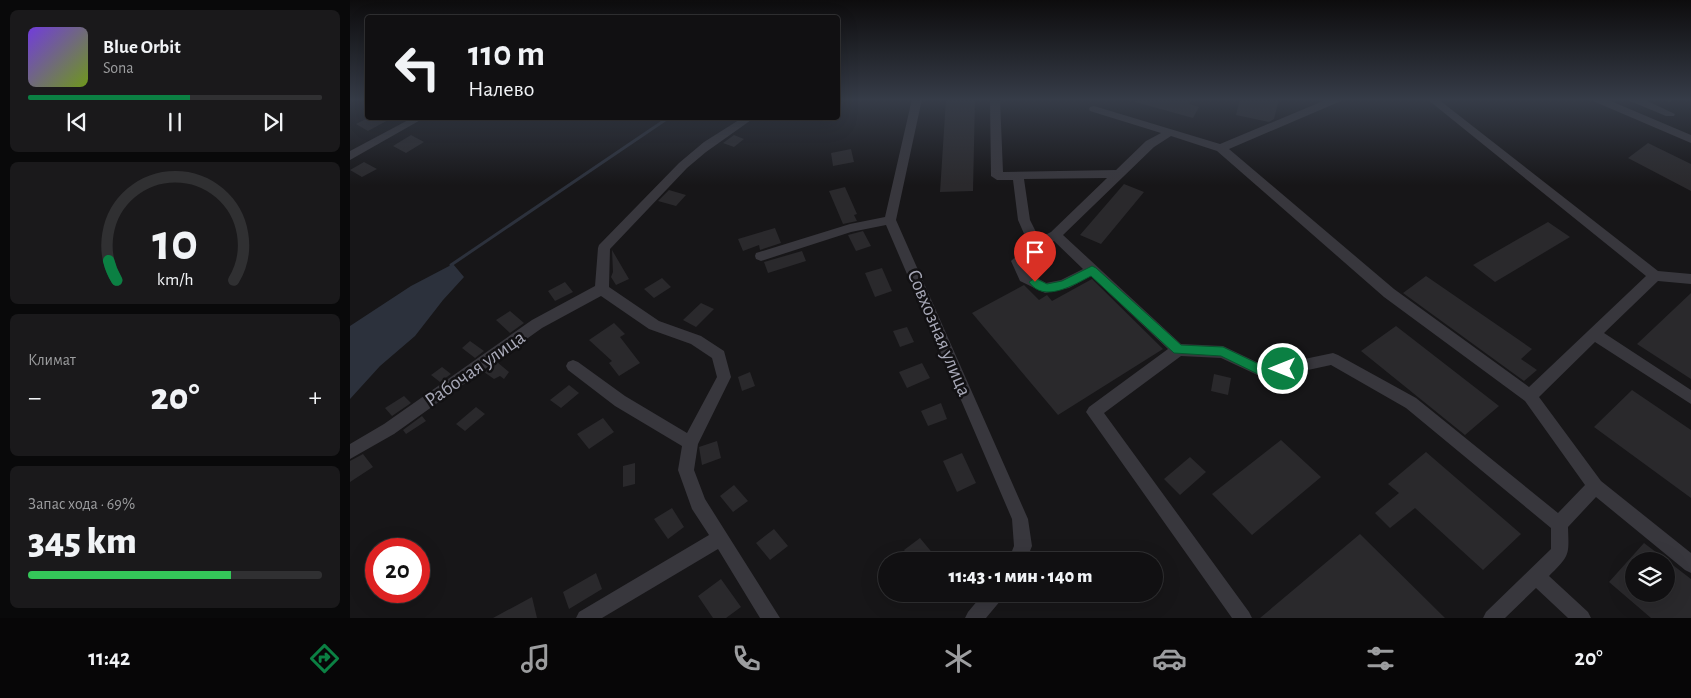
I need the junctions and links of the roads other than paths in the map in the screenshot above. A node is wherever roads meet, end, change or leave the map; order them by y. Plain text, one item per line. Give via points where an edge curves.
1 (401, 128) edge
2 (735, 128) edge
3 (910, 128) edge
4 (996, 128) edge
5 (1157, 128) edge
6 (1269, 128) edge
7 (1468, 128) edge
8 (1665, 128) edge
9 (1171, 132) junction
10 (1691, 139) edge
11 (1221, 148) junction
12 (350, 156) edge
13 (1119, 174) junction
14 (1018, 176) junction
15 (890, 220) junction
16 (1055, 235) junction
17 (1036, 246) junction
18 (761, 256) dead end
19 (1092, 270) junction
20 (1655, 276) junction
21 (1691, 279) edge
22 (602, 289) junction
23 (1594, 334) junction
24 (1178, 350) junction
25 (573, 366) dead end
26 (1530, 396) junction
27 (1691, 398) edge
28 (690, 443) junction
29 (350, 452) edge
30 (1595, 486) junction
31 (1559, 524) junction
32 (719, 539) junction
33 (1021, 552) edge
34 (1691, 564) edge
35 (1536, 576) junction
36 (988, 602) edge
37 (585, 618) edge
38 (771, 618) edge
39 (974, 618) edge
40 (1242, 618) edge
41 (1492, 618) edge
42 (1582, 618) edge

1 - 12 street
2 - 22 street via 696,154 604,248
3 - 15 street
4 - 14 street via 997,176
5 - 9 street
6 - 11 street
7 - 20 street
8 - 10 street
9 - 11 street
9 - 13 street via 1150,144
11 - 26 street via 1389,293
13 - 14 street
13 - 16 street
14 - 17 street via 1024,220
15 - 18 street via 850,228
15 - 33 street, Совхозная улица via 1020,519 1023,546
16 - 17 street
16 - 19 street
17 - 19 street via 1018,261 1024,277 1045,288 1064,284
19 - 24 street
20 - 21 street
20 - 23 street
22 - 28 street via 654,325 696,340 719,355 724,377
22 - 29 street, Рабочая улица via 538,324 389,429
23 - 26 street
23 - 27 street
24 - 31 street via 1223,352 1266,373 1333,359 1411,403
24 - 40 street via 1094,412
25 - 28 street via 620,401
26 - 30 street
28 - 32 street via 686,470 698,503
30 - 31 street
30 - 34 street
31 - 35 street via 1560,553
32 - 37 street
32 - 38 street
35 - 41 street
35 - 42 street
36 - 39 street

